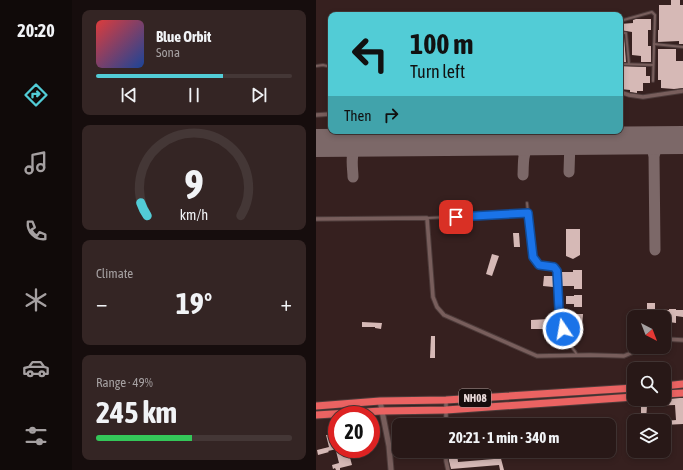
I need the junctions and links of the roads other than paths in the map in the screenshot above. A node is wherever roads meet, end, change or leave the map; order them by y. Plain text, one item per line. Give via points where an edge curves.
1 (623, 19) edge
2 (623, 33) edge
3 (654, 44) junction
4 (683, 47) edge
5 (623, 64) edge
6 (629, 64) junction
7 (653, 64) junction
8 (316, 66) edge
9 (328, 66) edge
10 (653, 81) dead end
11 (683, 91) edge
12 (623, 93) edge
13 (328, 114) edge
14 (316, 115) edge
15 (527, 203) dead end
16 (528, 213) junction
17 (428, 218) junction
18 (316, 219) edge
19 (671, 339) edge
20 (683, 340) edge
21 (629, 354) edge
22 (577, 355) junction
23 (683, 384) edge
24 (671, 385) edge
25 (627, 388) edge
26 (683, 393) edge
27 (671, 394) edge
28 (627, 397) edge
29 (446, 400) junction
30 (380, 401) junction
31 (316, 406) edge
32 (446, 410) junction
33 (381, 411) junction
34 (316, 415) edge
35 (446, 418) edge
36 (446, 458) edge
37 (391, 470) edge
38 (448, 470) edge

1 - 3 lane via 652,12 655,15
2 - 6 lane via 626,33
3 - 4 lane
3 - 7 lane
5 - 6 lane
6 - 7 lane
7 - 10 lane
8 - 9 lane
11 - 12 street via 643,97
13 - 14 street
15 - 16 lane
16 - 17 lane
16 - 22 lane via 533,257 539,265 554,267 557,271 559,310 563,329
17 - 18 street
17 - 22 street via 433,297 437,308 444,315 537,356
19 - 20 street
21 - 22 street
23 - 24 highway
25 - 29 highway, NH08
26 - 27 highway
28 - 32 highway, NH08
29 - 30 highway, NH08
29 - 32 street
30 - 31 highway, NH08
30 - 33 street
32 - 33 highway, NH08
32 - 35 street
33 - 34 highway, NH08
33 - 37 street via 389,446
36 - 38 street

